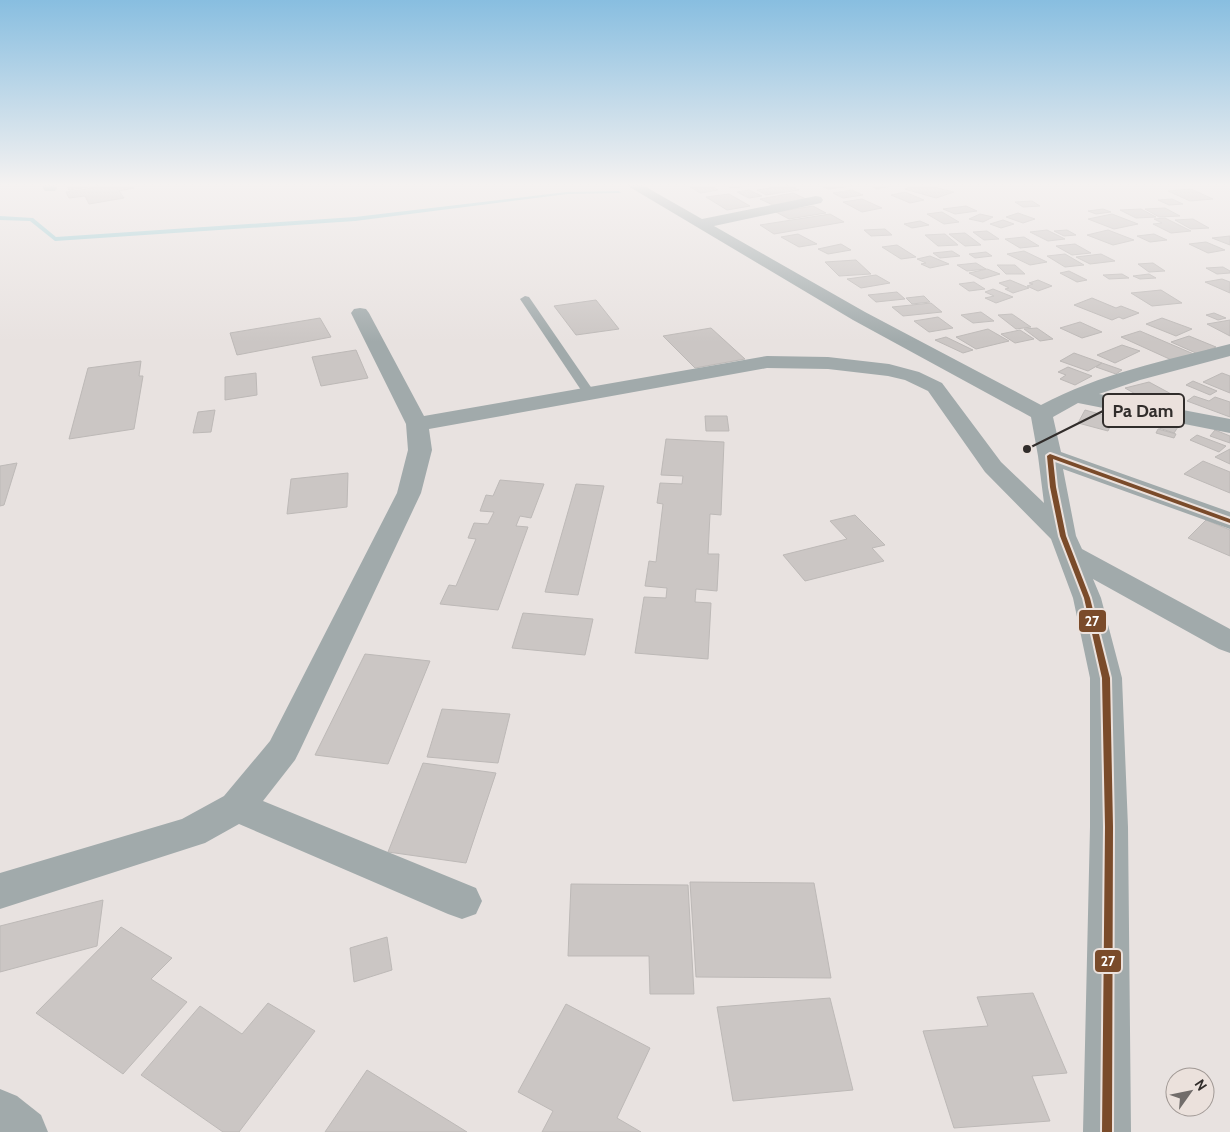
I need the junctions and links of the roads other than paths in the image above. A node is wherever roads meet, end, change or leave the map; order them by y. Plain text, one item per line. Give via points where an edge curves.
1 (721, 236) edge
2 (525, 299) dead end
3 (360, 313) dead end
4 (1230, 350) edge
5 (588, 393) junction
6 (1073, 396) junction
7 (1041, 414) junction
8 (417, 424) junction
9 (1230, 426) edge
10 (1050, 456) junction
11 (1230, 521) edge
12 (1066, 545) junction
13 (1230, 642) edge
14 (237, 807) junction
15 (0, 891) edge
16 (462, 901) dead end
17 (0, 1114) edge
18 (24, 1132) edge
19 (1107, 1132) edge

1 - 7 street via 859,316
2 - 5 lane
3 - 8 street
4 - 6 street via 1109,382
5 - 8 street
5 - 12 street via 767,362 828,363 912,376 935,388 993,467
6 - 7 street
6 - 9 street
7 - 10 street
8 - 14 street via 420,450 408,493 284,750
10 - 11 street
10 - 12 street via 1053,487
12 - 13 street
12 - 19 street via 1087,598 1106,678 1109,827
14 - 15 street via 192,832
14 - 16 street
17 - 18 street

